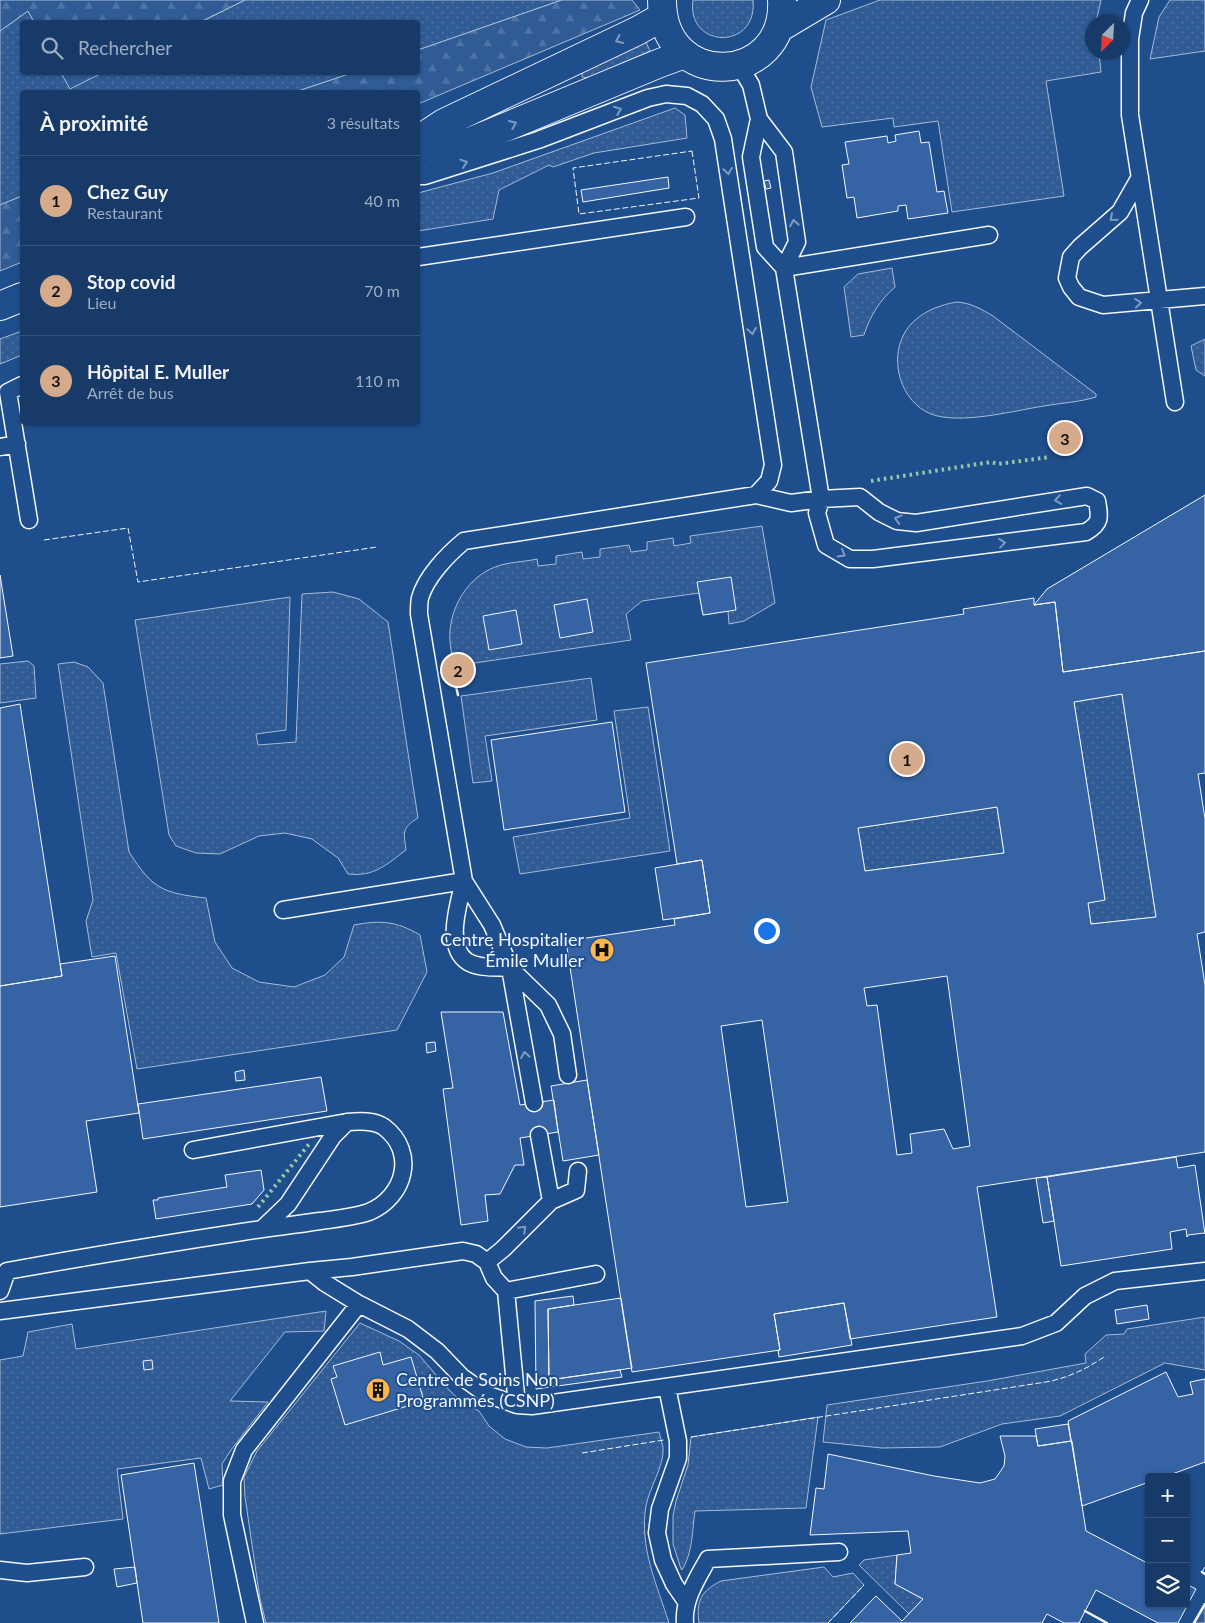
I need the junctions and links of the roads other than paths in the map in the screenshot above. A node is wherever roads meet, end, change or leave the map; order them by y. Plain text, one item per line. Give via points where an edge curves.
1 (782, 0) edge
2 (826, 0) edge
3 (1140, 0) edge
4 (662, 9) edge
5 (779, 28) junction
6 (685, 54) junction
7 (739, 65) junction
8 (759, 119) junction
9 (420, 139) edge
10 (420, 155) edge
11 (420, 176) edge
12 (1140, 177) junction
13 (686, 217) dead end
14 (989, 235) dead end
15 (420, 257) edge
16 (784, 268) junction
17 (1205, 296) edge
18 (20, 298) edge
19 (1160, 301) junction
20 (0, 306) edge
21 (20, 386) edge
22 (1175, 402) dead end
23 (17, 444) junction
24 (0, 448) edge
25 (756, 495) junction
26 (820, 499) junction
27 (29, 520) dead end
28 (464, 881) junction
29 (283, 910) dead end
30 (510, 968) junction
31 (568, 1075) dead end
32 (534, 1103) dead end
33 (347, 1122) junction
34 (539, 1135) dead end
35 (192, 1150) dead end
36 (578, 1171) dead end
37 (551, 1201) junction
38 (262, 1229) junction
39 (487, 1262) junction
40 (310, 1271) junction
41 (1205, 1271) edge
42 (596, 1274) dead end
43 (0, 1291) edge
44 (506, 1291) junction
45 (359, 1304) junction
46 (0, 1311) edge
47 (668, 1387) junction
48 (517, 1405) junction
49 (839, 1552) dead end
50 (85, 1567) dead end
51 (0, 1570) edge
52 (687, 1603) junction
53 (255, 1623) edge
54 (685, 1623) edge

1 - 5 main road
2 - 5 main road
3 - 12 lane via 1134,13 1130,39 1130,115
4 - 6 main road via 670,38
4 -> 9 main road via 637,31 444,122
5 - 7 main road via 770,44 756,57
6 - 7 main road via 701,64
10 -> 6 main road via 455,148
7 - 8 lane via 751,85
8 - 16 lane via 751,157 765,247
16 -> 8 lane via 797,242 784,152
11 -> 25 lane via 538,140 648,98 666,94 687,96 702,104 716,119 723,139 773,465 769,481
12 - 19 lane
12 -> 19 lane via 1120,212 1071,256 1067,278 1079,297 1103,305
13 - 15 lane
14 - 16 lane
16 - 26 lane
17 - 19 lane
18 - 20 main road
19 - 22 lane
21 - 23 lane via 8,392
23 - 24 lane
23 - 27 lane
25 - 26 lane via 791,503
25 - 28 lane via 464,541 447,555 424,589 418,614
26 -> 26 lane via 817,513 826,545 850,559 873,559 1086,532 1096,526 1100,516 1097,501 1088,496 916,523 897,521 860,497
28 - 29 lane
28 - 30 lane via 492,925
28 - 30 lane via 454,924 458,952 468,962
30 - 31 lane via 548,1006 562,1034
32 -> 30 lane
33 - 35 lane
33 - 38 lane via 333,1136 288,1204
33 - 38 lane via 366,1121 383,1126 395,1140 402,1152 404,1167 400,1183 392,1195 368,1212
34 - 37 lane
36 - 37 lane via 576,1190
39 -> 37 lane
38 - 43 lane via 7,1271
39 - 40 lane via 476,1254 463,1251
39 - 44 lane via 494,1278
40 - 45 lane
40 - 46 lane
41 - 47 lane via 1115,1281 1085,1296 1056,1322 1022,1336
42 - 44 lane
44 - 48 lane
45 - 48 lane via 408,1330 486,1394
45 - 53 lane via 244,1450 232,1481 232,1515
47 - 48 lane via 532,1406
47 - 52 lane via 678,1458 660,1509 657,1533 663,1560
49 - 52 lane via 708,1559
50 - 51 lane via 27,1573
52 - 54 lane

